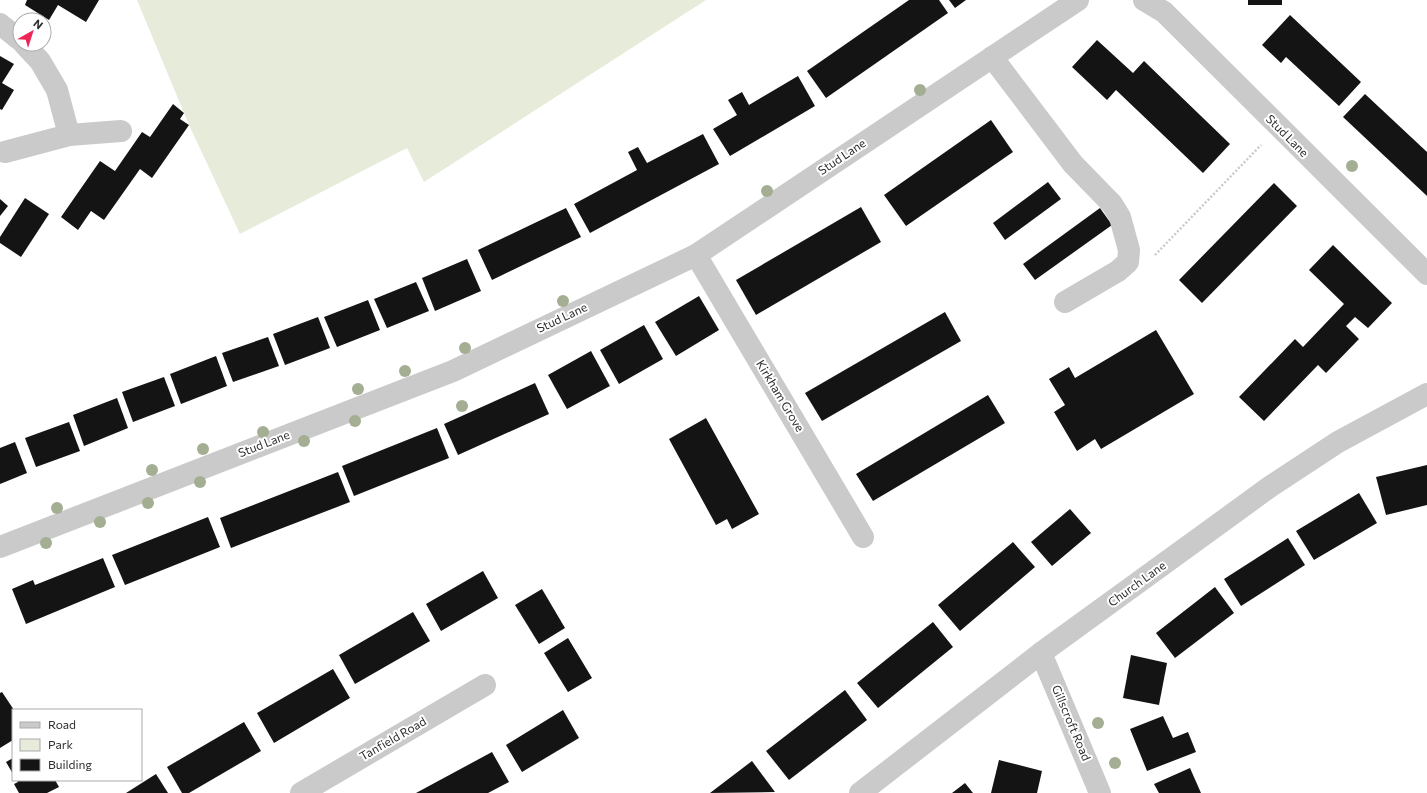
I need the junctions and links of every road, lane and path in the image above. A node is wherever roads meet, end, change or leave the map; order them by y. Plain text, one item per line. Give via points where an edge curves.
1 (1078, 0) edge
2 (1144, 0) edge
3 (0, 24) edge
4 (12, 34) edge
5 (32, 52) edge
6 (992, 57) junction
7 (1278, 127) junction
8 (121, 131) dead end
9 (70, 134) junction
10 (5, 152) dead end
11 (696, 255) junction
12 (1155, 255) dead end
13 (1427, 274) edge
14 (1065, 302) dead end
15 (1427, 394) edge
16 (864, 537) dead end
17 (0, 547) edge
18 (1041, 653) junction
19 (485, 685) dead end
20 (301, 793) edge
21 (860, 793) edge
22 (1100, 793) edge

1 - 6 street, Stud Lane
2 - 7 street, Stud Lane via 1164,12
3 - 4 street
5 - 9 street via 40,60 57,90
6 - 11 street, Stud Lane
6 - 14 street via 1072,164 1112,204 1120,217 1129,250 1128,262 1118,271
7 - 12 path
7 - 13 street, Stud Lane
8 - 9 street
9 - 10 street
11 - 16 street, Kirkham Grove
11 - 17 street, Stud Lane via 453,370
15 - 18 street, Church Lane via 1338,442 1271,486
18 - 21 street, Church Lane
18 - 22 street, Gillscroft Road
19 - 20 street, Tanfield Road

